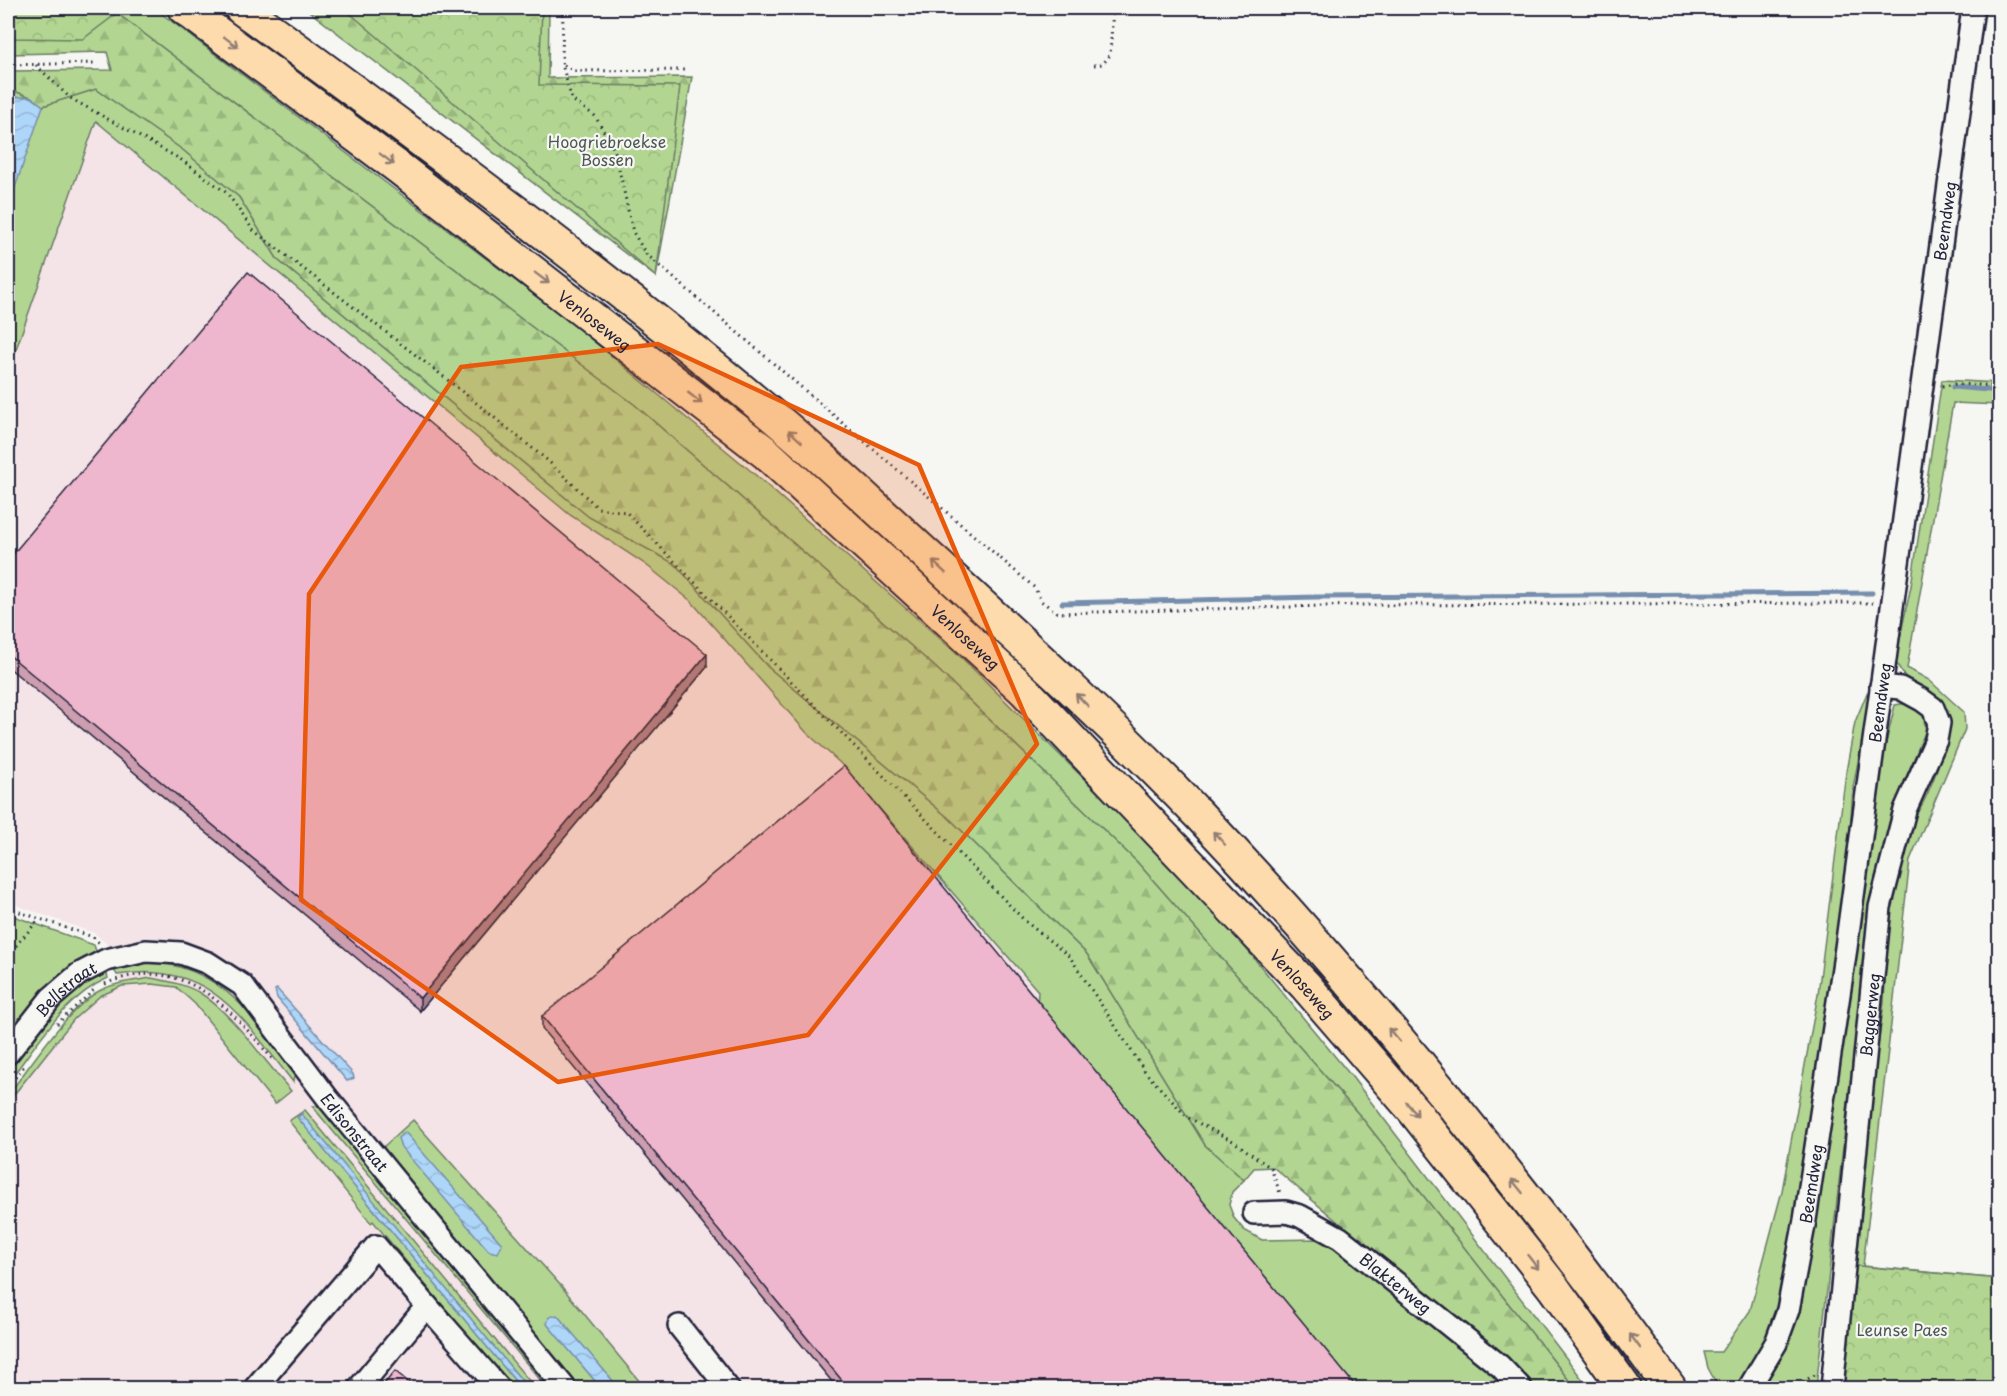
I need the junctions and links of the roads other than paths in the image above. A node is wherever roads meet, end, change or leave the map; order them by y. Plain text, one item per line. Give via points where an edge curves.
1 (184, 8) edge
2 (241, 8) edge
3 (1974, 8) edge
4 (1881, 686) junction
5 (106, 960) joint
6 (8, 1053) edge
7 (1254, 1213) dead end
8 (427, 1306) junction
9 (679, 1326) dead end
10 (1752, 1385) edge
11 (255, 1389) edge
12 (359, 1389) edge
13 (499, 1389) edge
14 (565, 1389) edge
15 (728, 1389) edge
16 (1521, 1389) edge
17 (1625, 1389) edge
18 (1670, 1389) edge
19 (1832, 1389) edge

1 -> 17 highway, Venloseweg via 409,176 766,453 1024,690 1313,994 1414,1111 1546,1278
18 -> 2 highway, Venloseweg via 1568,1249 1444,1093 1199,815 1038,657 776,418 418,138
3 - 4 street, Beemdweg
4 - 10 street, Beemdweg via 1805,1221 1788,1310 1776,1343
4 - 19 street, Baggerweg via 1900,688 1922,700 1933,708 1939,723 1936,740 1905,810 1880,907
5 - 6 street, Bellstraat via 79,974 51,998
5 - 14 street, Edisonstraat via 146,951 181,953 208,963 242,985 329,1100
7 - 16 street, Blakterweg via 1286,1212 1300,1216 1340,1238 1500,1366
8 - 11 street via 376,1246
8 - 12 street
8 - 13 street
9 - 15 street

